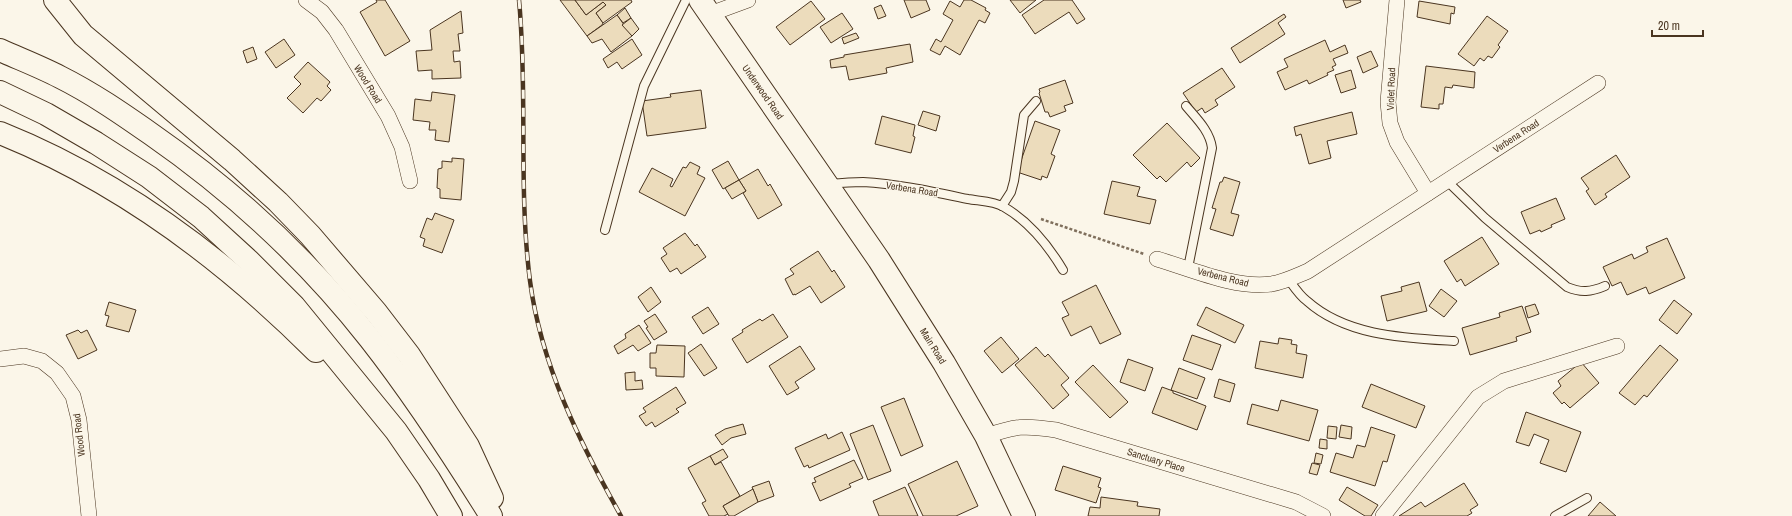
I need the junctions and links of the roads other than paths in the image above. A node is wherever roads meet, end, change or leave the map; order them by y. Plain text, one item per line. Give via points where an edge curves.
1 (55, 0) edge
2 (306, 0) edge
3 (686, 0) edge
4 (748, 0) edge
5 (1397, 0) edge
6 (705, 7) edge
7 (0, 50) edge
8 (1598, 83) dead end
9 (0, 92) edge
10 (1036, 101) dead end
11 (1186, 106) dead end
12 (0, 133) edge
13 (410, 181) dead end
14 (1447, 181) junction
15 (827, 184) junction
16 (1428, 193) junction
17 (1002, 206) junction
18 (605, 230) dead end
19 (1157, 259) road end
20 (1188, 268) junction
21 (1063, 270) dead end
22 (1289, 280) junction
23 (1605, 286) dead end
24 (1454, 341) dead end
25 (1617, 346) dead end
26 (0, 359) edge
27 (396, 431) junction
28 (986, 436) junction
29 (1587, 498) dead end
30 (89, 516) edge
31 (451, 516) edge
32 (491, 516) edge
33 (499, 516) edge
34 (1024, 516) edge
35 (1323, 516) edge
36 (1383, 516) edge
37 (1555, 516) edge

1 - 33 main road via 83,35 232,160 310,235 376,312 409,356 468,446
2 - 13 street, Wood Road via 322,12 336,30 388,116 402,147
3 - 18 lane via 644,86
4 - 6 street
5 - 16 street, Violet Road via 1388,102 1390,123 1397,142
6 - 15 main road, Underwood Road
7 - 32 main road via 59,76 111,106 181,155 248,209 306,266 369,338 424,412
8 - 14 street, Verbena Road
9 - 27 main road via 96,142 201,217 294,306
10 - 17 lane via 1024,115 1014,181 1011,192
11 - 20 lane via 1211,140 1212,148
12 - 27 main road via 69,164 141,206 210,256 299,334
14 - 16 street, Verbena Road
14 - 23 lane via 1484,218 1567,288 1578,292 1592,291
15 - 17 lane, Verbena Road via 882,184
15 - 28 main road, Main Road via 880,260
16 - 22 street, Verbena Road via 1308,271
17 - 21 lane via 1040,236
19 - 20 street, Verbena Road
20 - 22 street, Verbena Road via 1229,281 1253,285
22 - 24 lane via 1306,301 1348,325 1409,339
25 - 36 street via 1504,381 1478,397
26 - 30 street, Wood Road via 24,356 42,361 57,373 73,396 80,420
27 - 31 main road
28 - 34 main road, Main Road
28 - 35 street, Sanctuary Place via 1018,426 1056,430 1296,502
29 - 37 lane

